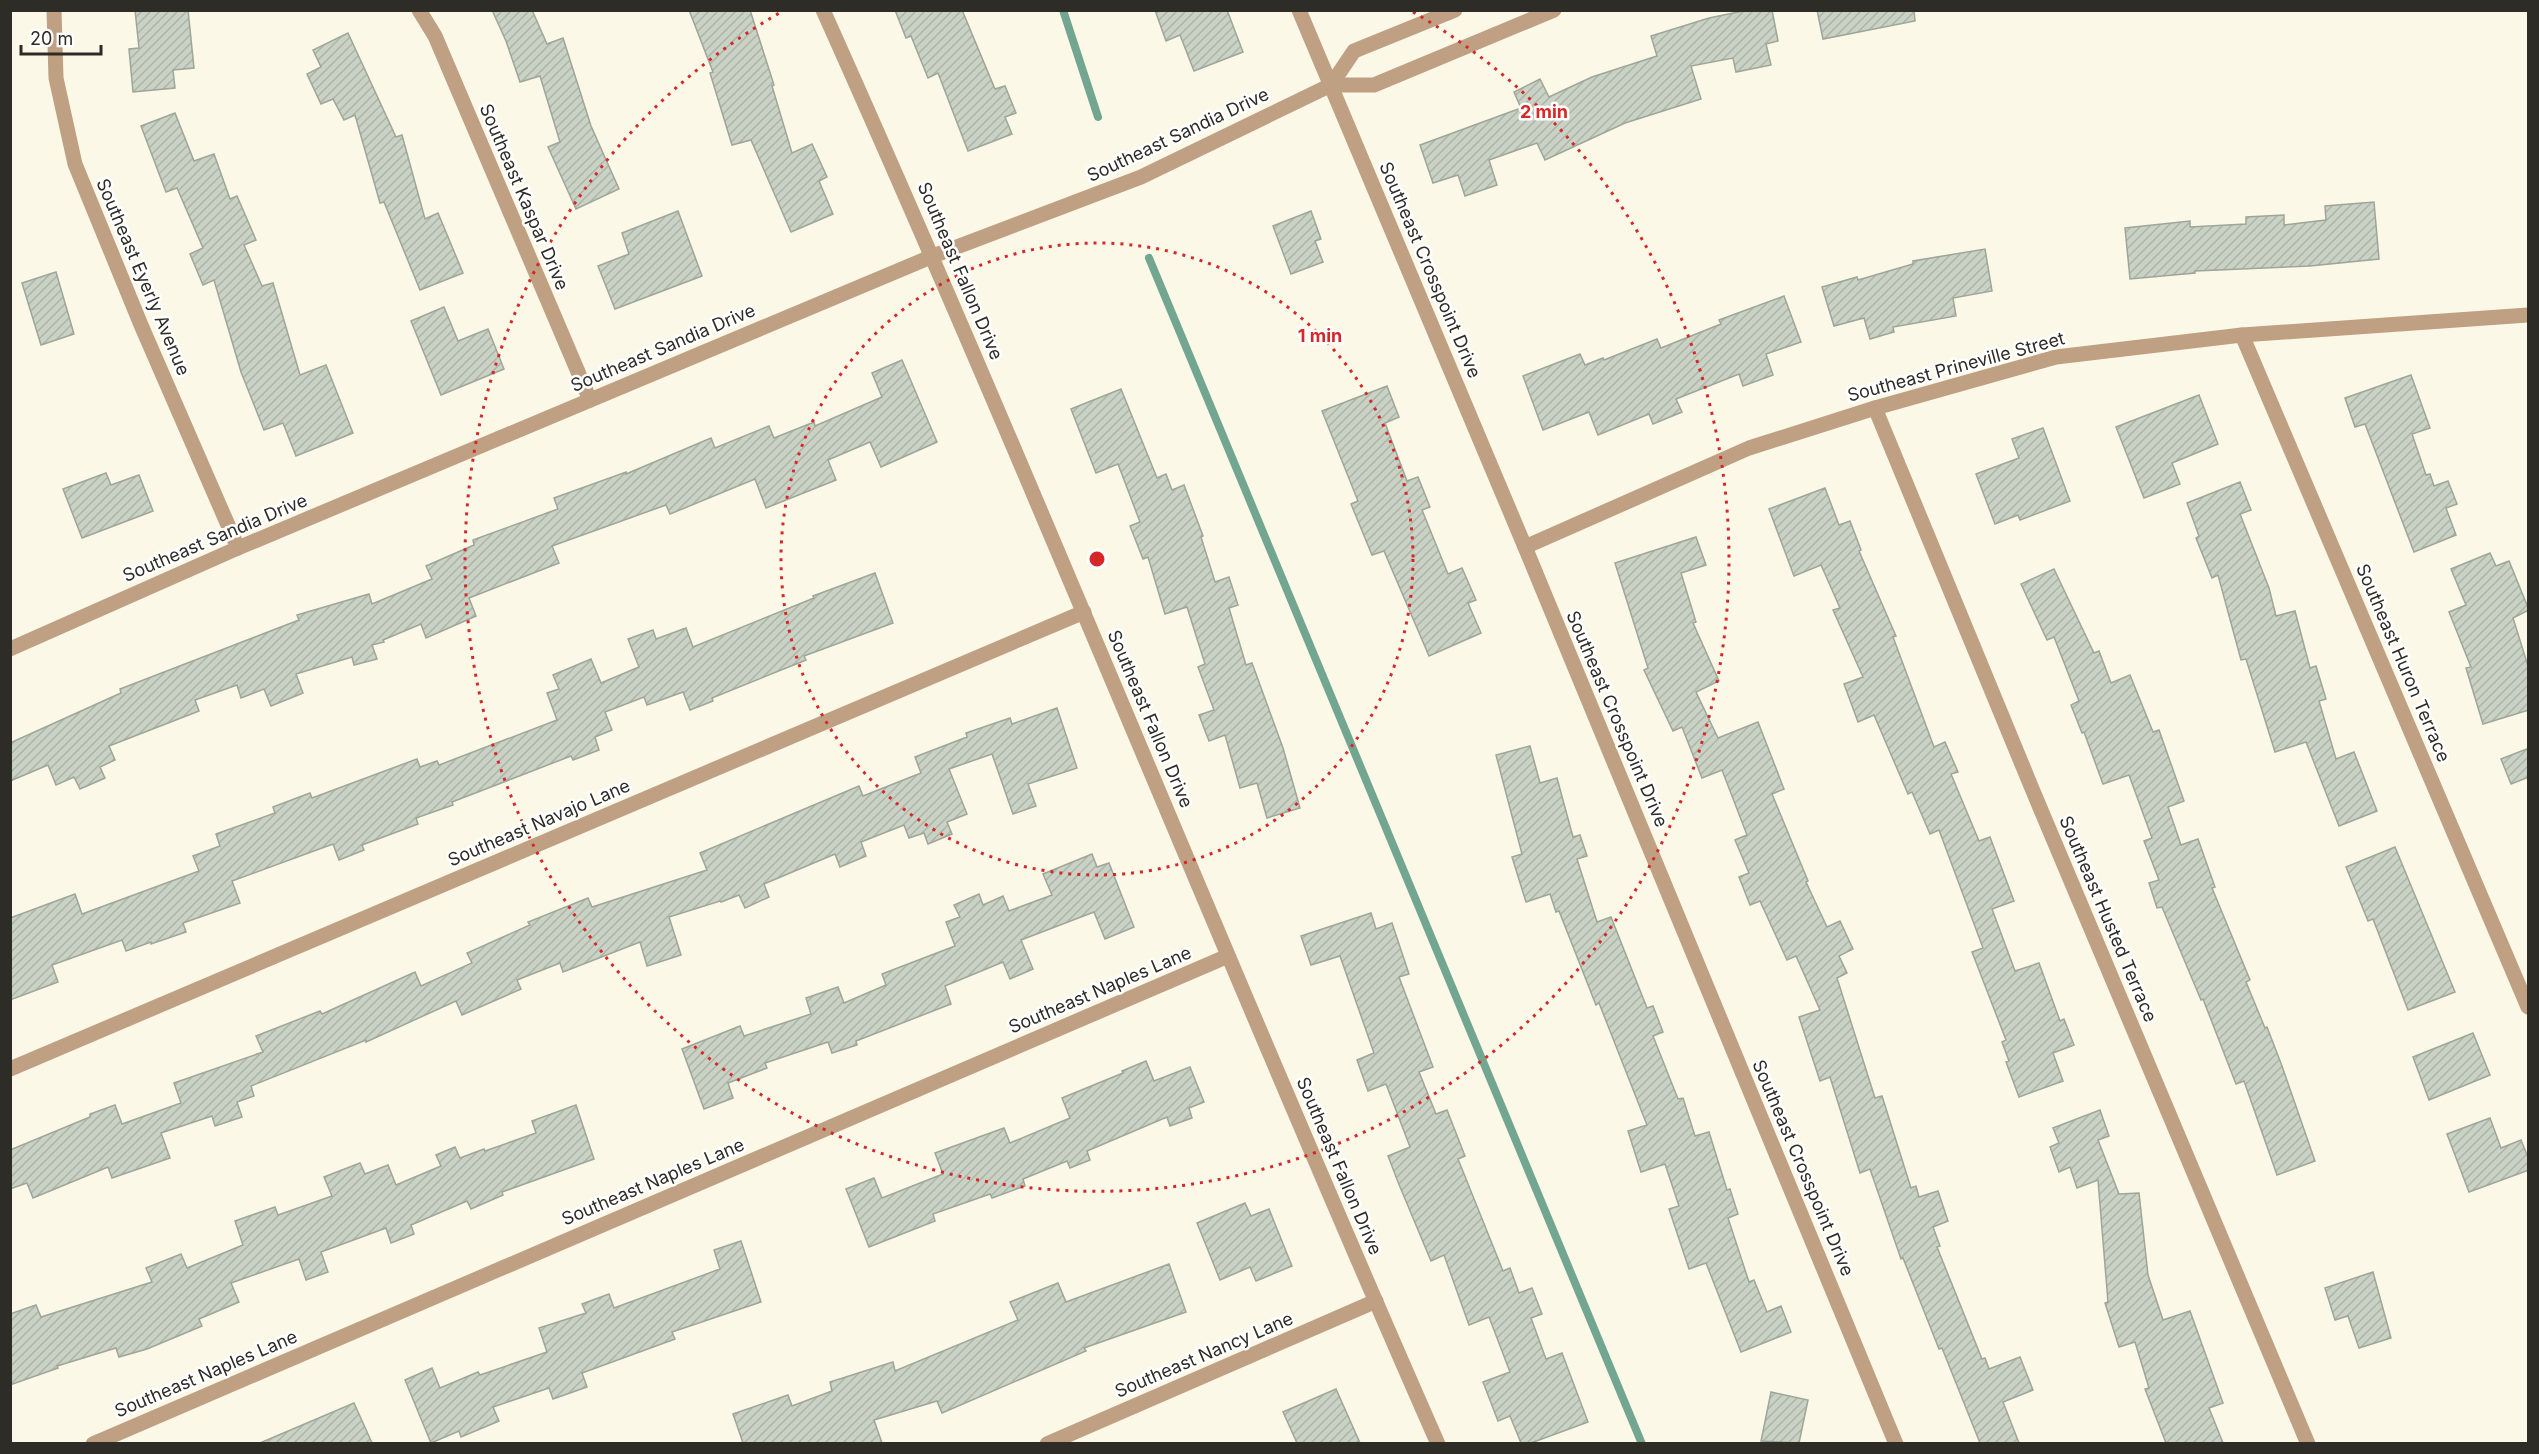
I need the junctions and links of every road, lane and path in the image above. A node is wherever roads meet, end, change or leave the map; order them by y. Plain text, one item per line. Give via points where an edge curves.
1 (54, 10) edge
2 (419, 10) edge
3 (823, 10) edge
4 (1299, 10) edge
5 (1455, 10) edge
6 (1554, 10) edge
7 (1331, 85) junction
8 (933, 256) junction
9 (2529, 315) edge
10 (2242, 335) junction
11 (590, 400) junction
12 (1875, 408) junction
13 (1525, 547) junction
14 (238, 548) junction
15 (1083, 612) junction
16 (10, 649) edge
17 (1228, 956) junction
18 (2529, 1007) edge
19 (10, 1069) edge
20 (1376, 1301) junction
21 (93, 1443) edge
22 (1047, 1443) edge
23 (1438, 1443) edge
24 (1896, 1443) edge
25 (2308, 1443) edge

1 - 14 street, Southeast Eyerly Avenue via 56,78 75,164
2 - 11 street, Southeast Kaspar Drive via 435,36
3 - 8 street, Southeast Fallon Drive
4 - 7 street, Southeast Crosspoint Drive
5 - 7 street via 1354,51
6 - 7 street, Southeast Sandia Drive via 1374,85
7 - 8 street, Southeast Sandia Drive via 1141,177
7 - 13 street, Southeast Crosspoint Drive
8 - 11 street, Southeast Sandia Drive
8 - 15 street, Southeast Fallon Drive
9 - 10 street, Southeast Prineville Street
10 - 12 street, Southeast Prineville Street via 2056,357
10 - 18 street, Southeast Huron Terrace
11 - 14 street, Southeast Sandia Drive
12 - 13 street, Southeast Prineville Street via 1749,448
12 - 25 street, Southeast Husted Terrace
13 - 24 street, Southeast Crosspoint Drive
14 - 16 street, Southeast Sandia Drive
15 - 17 street, Southeast Fallon Drive
15 - 19 street, Southeast Navajo Lane
17 - 20 street, Southeast Fallon Drive
17 - 21 street, Southeast Naples Lane
20 - 22 street, Southeast Nancy Lane
20 - 23 street, Southeast Fallon Drive

